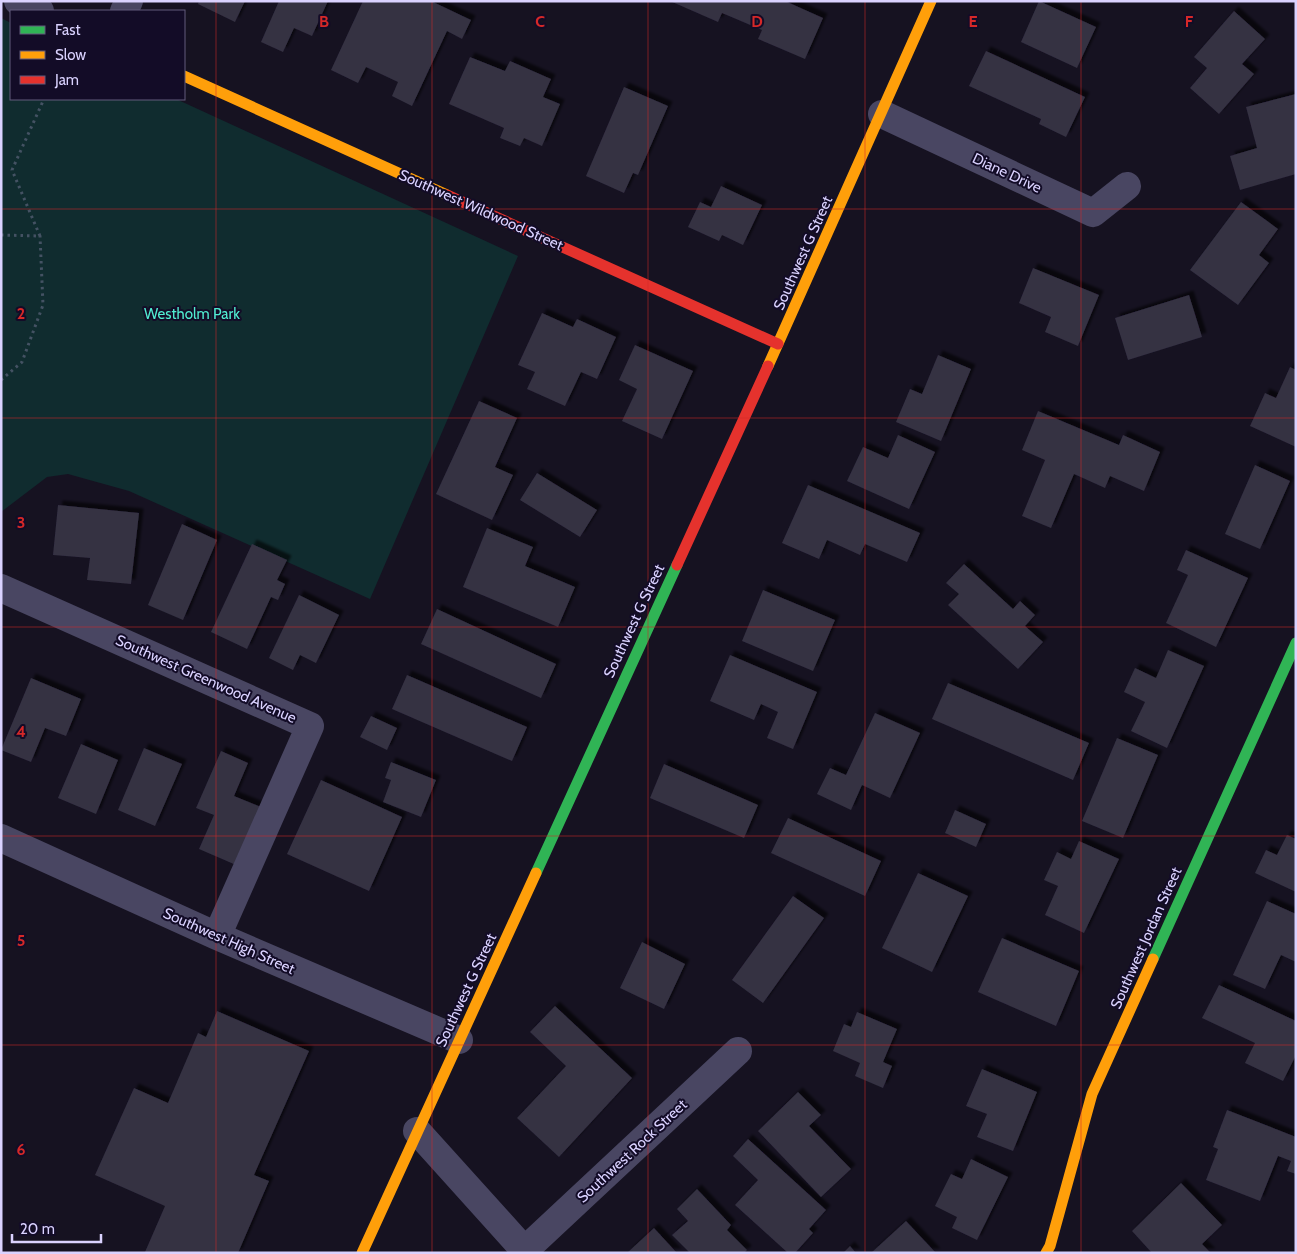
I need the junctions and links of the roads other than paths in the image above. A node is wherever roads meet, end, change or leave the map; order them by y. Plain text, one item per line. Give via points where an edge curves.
1 (18, 1) edge
2 (931, 1) edge
3 (38, 10) edge
4 (185, 76) edge
5 (882, 114) junction
6 (1127, 186) dead end
7 (778, 344) junction
8 (1, 588) edge
9 (1295, 648) edge
10 (1, 838) edge
11 (216, 936) junction
12 (459, 1040) junction
13 (738, 1051) dead end
14 (417, 1131) junction
15 (526, 1252) edge
16 (362, 1253) edge
17 (1046, 1253) edge

1 - 3 street
2 - 5 main road, Southwest G Street
4 - 7 main road, Southwest Wildwood Street
5 - 6 street, Diane Drive via 1093,212
5 - 7 main road, Southwest G Street
7 - 12 main road, Southwest G Street
8 - 11 street, Southwest Greenwood Avenue via 310,726
9 - 17 main road, Southwest Jordan Street via 1092,1094
10 - 11 street, Southwest High Street
11 - 12 street, Southwest High Street
12 - 14 main road, Southwest G Street
13 - 15 street, Southwest Rock Street
14 - 15 street
14 - 16 main road, Southwest G Street

